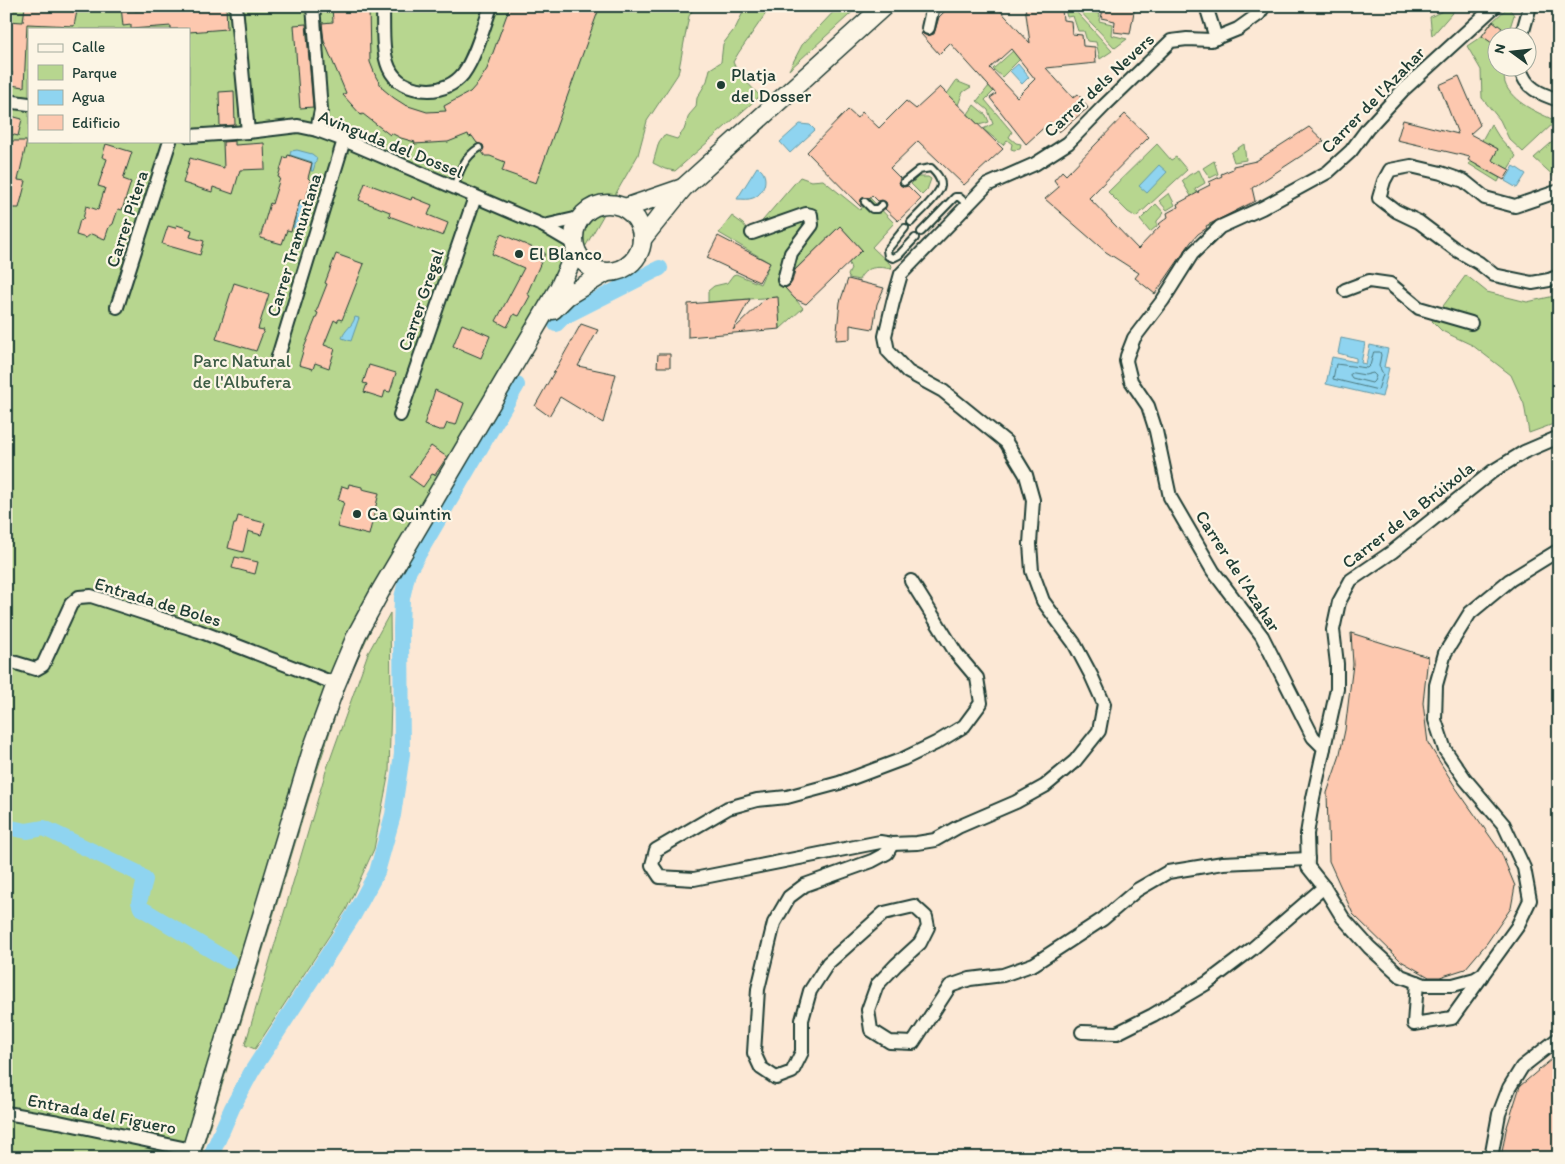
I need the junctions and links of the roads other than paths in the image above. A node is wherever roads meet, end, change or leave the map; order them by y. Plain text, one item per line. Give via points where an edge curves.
1 (236, 6) edge
2 (313, 6) edge
3 (383, 6) edge
4 (491, 6) edge
5 (884, 6) edge
6 (933, 6) edge
7 (1206, 6) edge
8 (1264, 6) edge
9 (1495, 6) edge
10 (1530, 6) edge
11 (928, 28) dead end
12 (1524, 28) edge
13 (1216, 38) junction
14 (1523, 78) edge
15 (1559, 100) edge
16 (6, 101) edge
17 (28, 104) edge
18 (317, 130) junction
19 (248, 132) junction
20 (190, 136) edge
21 (344, 140) junction
22 (170, 142) edge
23 (479, 148) dead end
24 (904, 182) dead end
25 (454, 188) junction
26 (683, 188) junction
27 (1559, 191) edge
28 (475, 197) junction
29 (865, 202) dead end
30 (882, 205) dead end
31 (968, 205) junction
32 (625, 208) junction
33 (579, 218) junction
34 (911, 222) dead end
35 (544, 226) junction
36 (905, 228) dead end
37 (921, 232) dead end
38 (752, 233) dead end
39 (915, 238) dead end
40 (642, 239) junction
41 (575, 247) junction
42 (604, 273) junction
43 (1559, 276) edge
44 (784, 280) dead end
45 (1344, 290) dead end
46 (117, 307) dead end
47 (1471, 323) dead end
48 (537, 326) junction
49 (277, 360) dead end
50 (400, 415) dead end
51 (1559, 437) edge
52 (1559, 550) edge
53 (911, 581) dead end
54 (6, 660) edge
55 (336, 684) junction
56 (1324, 748) junction
57 (892, 844) junction
58 (1308, 863) junction
59 (1324, 887) junction
60 (1484, 974) junction
61 (1417, 982) junction
62 (1082, 1032) dead end
63 (1559, 1038) edge
64 (6, 1113) edge
65 (190, 1154) edge
66 (1491, 1158) edge

1 - 19 street
2 - 18 street via 321,110
3 - 4 street via 386,64 395,78 418,90 449,86 463,74
5 - 26 street
6 - 11 street
7 - 13 street
8 - 13 street, Carrer dels Nevers via 1238,30
9 - 56 street, Carrer de l'Azahar via 1403,90 1351,151 1328,172 1220,227 1192,254 1134,338 1127,356 1131,381 1148,406 1156,431 1170,497 1212,571 1262,636 1312,737
10 - 12 street
13 - 31 street, Carrer dels Nevers via 1172,41 1068,143 1035,164 987,186
14 - 15 street via 1540,94
16 - 17 street
18 - 19 street, Avinguda del Dossel via 298,126
18 - 21 street, Avinguda del Dossel
19 - 20 street, Avinguda del Dossel
21 - 25 street, Avinguda del Dossel
21 - 49 street, Carrer Tramuntana
22 - 46 street, Carrer Pitera
23 - 25 lane via 464,163
24 - 34 lane via 918,170 931,168 941,185
25 - 28 street, Avinguda del Dossel
26 - 32 street
26 - 40 street
27 - 43 street via 1515,206 1485,198 1464,181 1411,166 1390,170 1379,198 1494,275 1532,283
28 - 35 street, Avinguda del Dossel
28 - 50 street, Carrer Gregal
29 - 30 lane via 872,209
31 - 37 lane via 955,197
31 - 57 street, Carrer dels Nevers via 902,274 885,336 888,351 908,372 943,391 1006,442 1026,475 1033,500 1032,571 1044,601 1074,643 1104,704 1099,731 1075,761 1045,786 935,840
32 - 33 street via 605,203 586,211
32 - 40 street via 638,221
33 - 35 street
33 - 41 street via 574,230
35 - 41 street, Avinguda del Dossel
36 - 39 lane via 887,250 888,256 899,255
38 - 44 street via 806,214 812,215 812,225 791,253
40 - 42 street via 635,260 616,272
41 - 42 street via 586,265
41 - 48 street via 559,288
42 - 48 street via 567,296
45 - 47 street via 1369,281 1390,284 1418,308
48 - 55 street via 381,590
51 - 56 street, Carrer de la Brúixola via 1494,470 1392,552 1351,580 1339,602 1332,630 1337,690
52 - 60 street via 1510,580 1470,613 1444,653 1436,685 1435,720 1445,750 1504,825 1524,868 1530,900 1517,927
53 - 57 street via 956,653 977,678 981,703 964,726 903,759 839,784 728,808 656,850 652,865 660,877 694,879 880,842
54 - 55 street, Entrada de Boles via 36,669 43,665 71,604 79,597 91,596 199,630
55 - 65 street via 312,750
56 - 58 street via 1307,834
57 - 58 street via 888,853 872,861 805,884 789,896 774,923 758,989 754,1053 761,1068 776,1078 792,1072 802,1052 802,1020 810,991 828,963 884,913 914,906 926,917 928,927 920,943 877,985 868,1010 871,1030 890,1042 913,1043 950,986 970,979 1002,975 1034,964 1103,919 1137,890 1168,872 1223,863
58 - 59 street
59 - 61 street via 1343,918 1369,947 1401,976
59 - 62 street via 1207,983 1117,1033
60 - 61 street via 1453,986 1424,986
60 - 61 street via 1452,1018 1414,1024
63 - 66 street via 1522,1068 1509,1088 1498,1114
64 - 65 street, Entrada del Figuero via 59,1122

